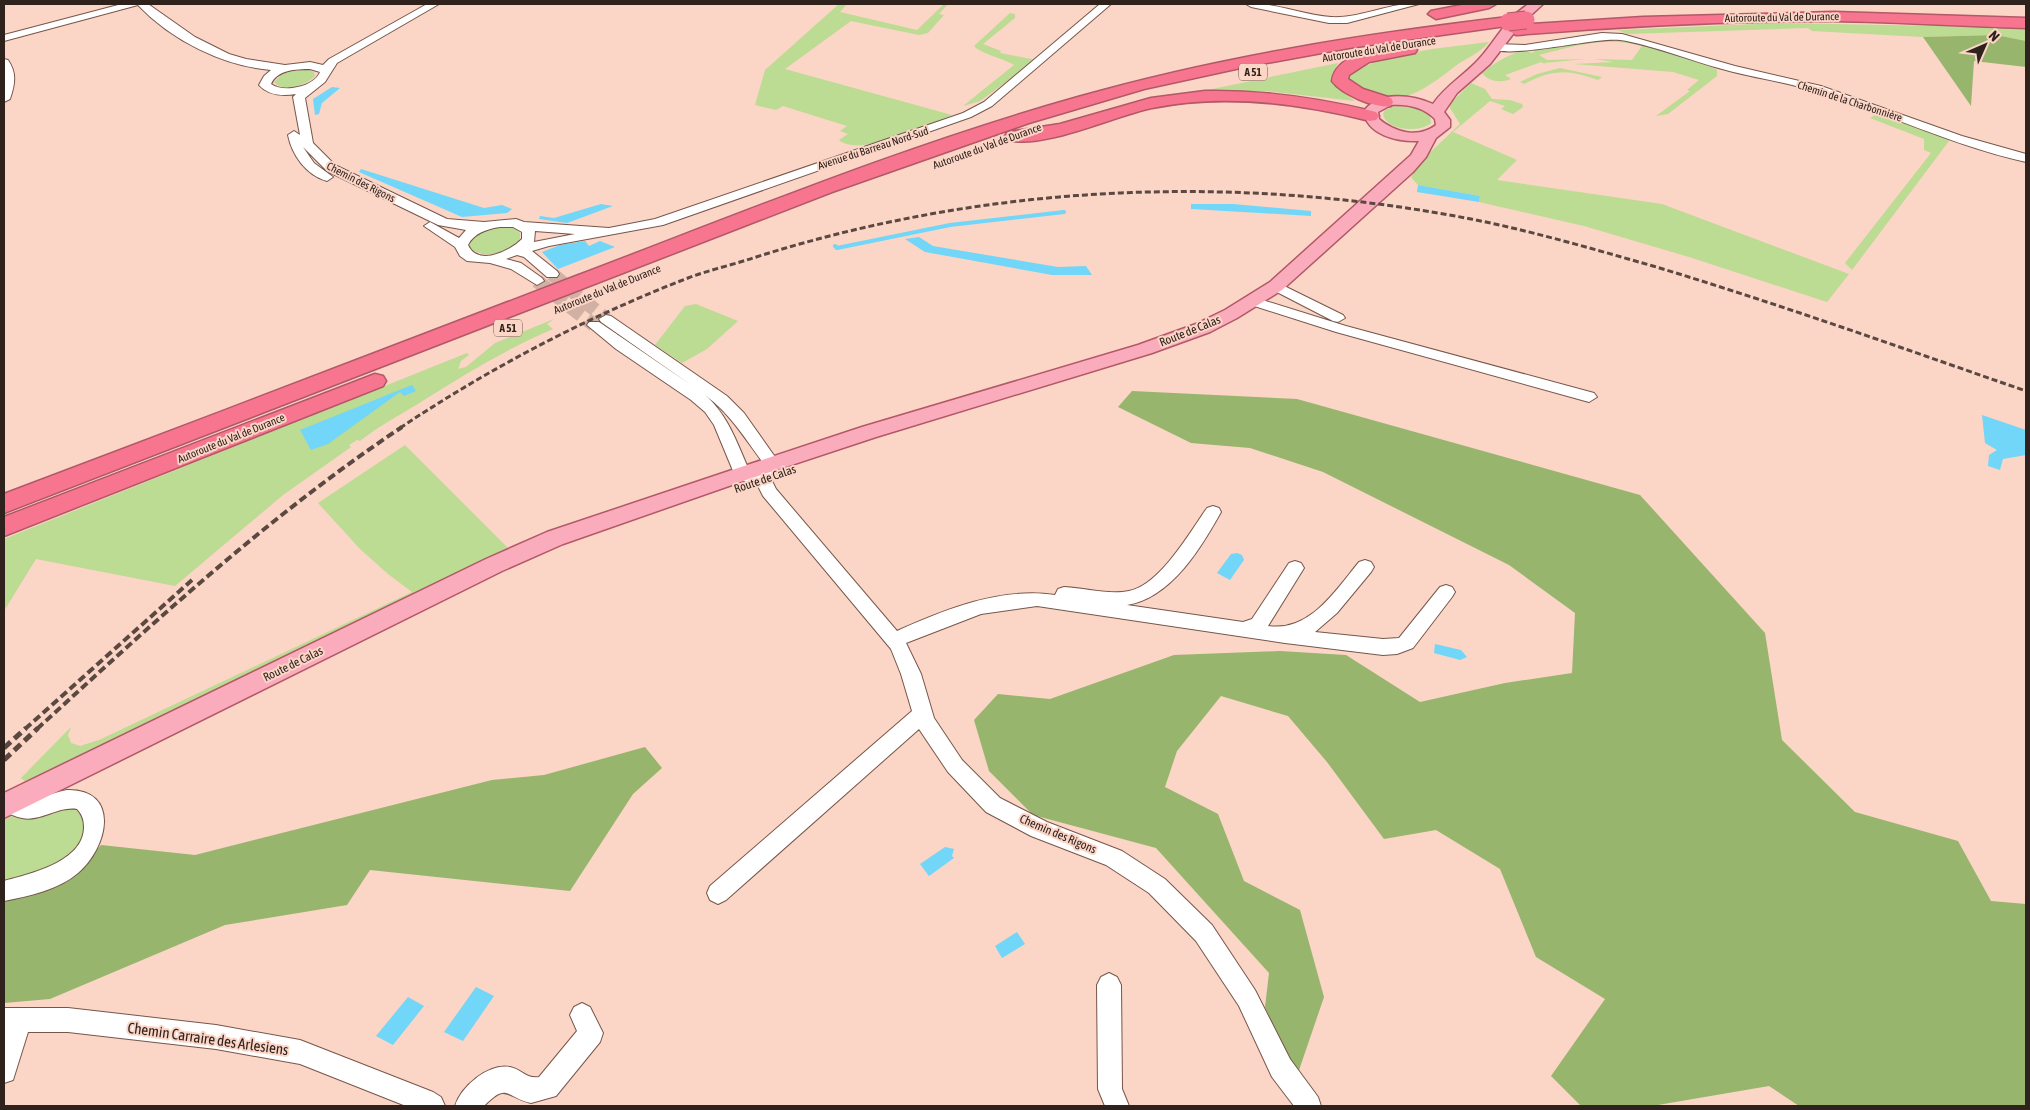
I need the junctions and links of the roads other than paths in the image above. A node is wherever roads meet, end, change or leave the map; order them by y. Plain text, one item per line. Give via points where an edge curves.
1 (133, 4) edge
2 (142, 4) edge
3 (424, 4) edge
4 (434, 4) edge
5 (1106, 4) edge
6 (1251, 4) edge
7 (1414, 4) edge
8 (1489, 4) edge
9 (1538, 4) edge
10 (1984, 6) dead end
11 (2026, 9) edge
12 (2026, 15) edge
13 (2026, 23) edge
14 (1507, 32) junction
15 (4, 38) edge
16 (4, 62) edge
17 (247, 65) junction
18 (301, 66) junction
19 (287, 68) junction
20 (324, 70) junction
21 (266, 79) junction
22 (312, 85) junction
23 (283, 91) junction
24 (1118, 91) junction
25 (1436, 91) junction
26 (4, 99) edge
27 (1405, 101) junction
28 (1385, 102) junction
29 (1437, 112) junction
30 (1370, 116) junction
31 (1396, 134) junction
32 (1430, 135) junction
33 (1014, 136) junction
34 (2026, 158) edge
35 (1398, 175) junction
36 (484, 226) junction
37 (524, 226) junction
38 (609, 232) junction
39 (461, 245) junction
40 (518, 250) junction
41 (490, 259) junction
42 (552, 274) tunnel mouth
43 (537, 281) tunnel mouth
44 (1276, 286) junction
45 (1253, 302) junction
46 (1389, 341) junction
47 (1589, 397) dead end
48 (768, 473) junction
49 (742, 474) junction
50 (4, 504) edge
51 (1213, 512) dead end
52 (4, 527) edge
53 (585, 527) junction
54 (1365, 567) dead end
55 (1295, 568) dead end
56 (1446, 592) dead end
57 (1017, 600) junction
58 (1245, 629) junction
59 (1276, 634) junction
60 (894, 640) junction
61 (923, 713) junction
62 (7, 805) edge
63 (4, 891) edge
64 (718, 893) dead end
65 (1109, 985) dead end
66 (582, 1015) dead end
67 (12, 1020) edge
68 (4, 1071) edge
69 (432, 1106) edge
70 (467, 1106) edge
71 (1117, 1106) edge
72 (1309, 1106) edge

1 - 15 street
2 - 17 street via 192,41
3 - 18 street via 332,55
4 - 20 street via 337,58
5 - 38 street, Avenue du Barreau Nord-Sud via 988,104 967,115 658,222
6 - 7 street via 1329,20 1347,20
8 - 24 highway via 1257,50 1143,79
9 - 14 main road via 1526,11
10 - 11 highway
12 - 14 highway, Autoroute du Val de Durance / A 51 via 1789,8 1645,12
13 - 14 highway, Autoroute du Val de Durance via 1826,16 1642,21
14 - 24 highway, Autoroute du Val de Durance / A 51 via 1415,32 1312,48
14 - 25 main road
14 - 28 highway via 1377,56 1352,65 1340,74 1340,81 1350,90
14 - 33 highway, Autoroute du Val de Durance / A 51 via 1348,54 1219,79 1115,105
14 - 34 street, Chemin de la Charbonnière via 1525,48 1613,36 1817,88 1958,138
16 - 26 street via 9,70 9,80
17 - 19 street
17 - 21 street
18 - 19 street
18 - 20 street via 316,66
19 - 21 street
20 - 22 street via 322,79
21 - 23 street via 266,87
22 - 23 street
22 - 36 street, Chemin des Rigons via 298,97 307,144 320,160 342,174 443,222
23 - 39 street, Chemin des Rigons via 288,99 294,140 305,162 321,174 446,234
24 - 50 highway, Autoroute du Val de Durance / A 51 via 1034,115 901,160
25 - 27 main road
25 - 29 main road
27 - 28 main road
27 - 29 main road
28 - 30 main road via 1374,107
29 - 32 main road, Route de Calas via 1444,125
30 - 31 main road via 1381,128
30 - 33 highway via 1290,100 1194,98 1138,106 1049,132
31 - 32 main road
31 - 35 main road, Route de Calas via 1409,147
32 - 35 main road, Route de Calas via 1418,157
33 - 52 highway, Autoroute du Val de Durance / A 51 via 657,269
35 - 44 main road, Route de Calas
36 - 37 street, Avenue du Barreau Nord-Sud via 509,222
36 - 39 street via 468,234
37 - 38 street, Avenue du Barreau Nord-Sud
37 - 40 street via 530,235 529,240
38 - 40 street, Avenue du Barreau Nord-Sud
39 - 41 street, Chemin des Rigons via 470,257
40 - 41 street, Avenue du Barreau Nord-Sud
40 - 42 street via 529,254
41 - 43 street via 516,266
44 - 45 main road, Route de Calas
44 - 46 street
45 - 46 street
45 - 48 main road, Route de Calas via 1174,339 939,412
46 - 47 street
48 - 49 main road, Route de Calas
48 - 49 street, Chemin des Rigons via 738,417 722,400 600,322 621,346 710,408 721,424
48 - 53 main road, Route de Calas
48 - 60 street, Chemin des Rigons via 769,492
49 - 53 main road, Route de Calas
51 - 57 street via 1164,579 1141,595 1122,598 1056,593
53 - 62 main road, Route de Calas via 529,548
54 - 59 street via 1330,610 1297,632
55 - 58 street via 1259,624
56 - 59 street via 1406,643 1397,646
57 - 58 street via 1037,600
57 - 60 street via 947,617
58 - 59 street
60 - 61 street, Chemin des Rigons via 912,674
61 - 64 street
61 - 72 street, Chemin des Rigons via 925,721 956,766 993,805 1039,829 1114,858 1164,893 1204,933 1247,998 1280,1068
62 - 63 street via 25,810 65,800 82,801 90,809 95,824 94,838 67,870 51,878
65 - 71 street via 1110,1089
66 - 70 street via 591,1033 547,1087 536,1092 528,1091 509,1079 490,1083
67 - 68 street
67 - 69 street, Chemin Carraire des Arlesiens via 68,1020 216,1037 300,1052

